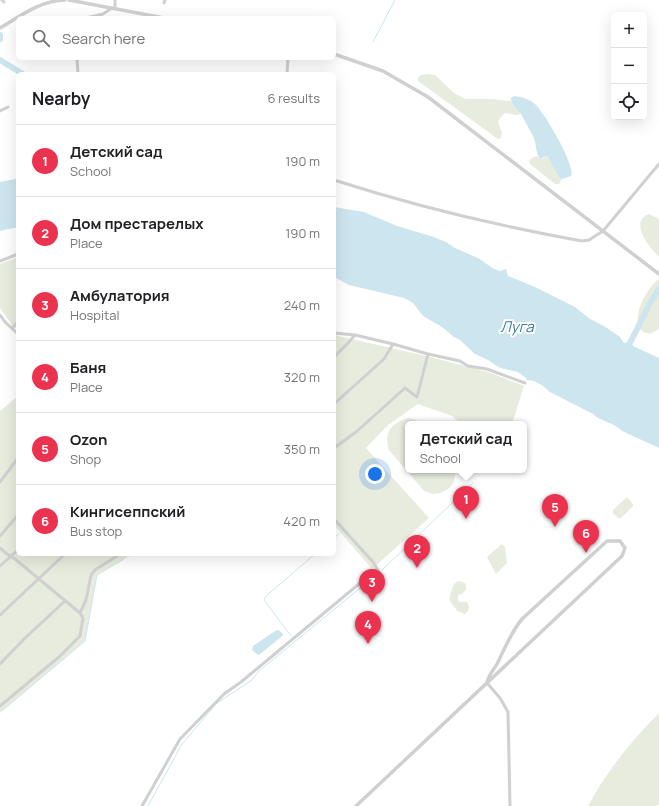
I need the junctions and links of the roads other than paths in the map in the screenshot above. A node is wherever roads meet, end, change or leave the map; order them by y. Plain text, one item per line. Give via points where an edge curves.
1 (65, 0) edge
2 (69, 0) edge
3 (115, 0) edge
4 (114, 8) junction
5 (21, 16) edge
6 (94, 16) edge
7 (154, 16) edge
8 (16, 19) edge
9 (2, 27) edge
10 (336, 55) edge
11 (77, 60) edge
12 (288, 60) edge
13 (78, 72) edge
14 (287, 72) edge
15 (8, 107) dead end
16 (0, 111) edge
17 (659, 164) edge
18 (336, 181) edge
19 (603, 230) junction
20 (16, 255) edge
21 (0, 261) edge
22 (659, 274) edge
23 (0, 315) edge
24 (16, 324) edge
25 (12, 328) junction
26 (16, 332) edge
27 (336, 333) edge
28 (355, 335) junction
29 (394, 344) junction
30 (428, 354) junction
31 (336, 355) edge
32 (525, 383) dead end
33 (336, 402) edge
34 (336, 447) edge
35 (16, 461) edge
36 (0, 482) edge
37 (16, 517) edge
38 (336, 521) edge
39 (0, 536) edge
40 (0, 548) edge
41 (16, 552) edge
42 (11, 556) junction
43 (63, 556) edge
44 (117, 556) edge
45 (0, 566) edge
46 (377, 569) junction
47 (379, 572) dead end
48 (38, 579) junction
49 (65, 601) junction
50 (80, 613) junction
51 (0, 615) edge
52 (0, 664) edge
53 (487, 683) junction
54 (0, 706) edge
55 (142, 806) edge
56 (356, 806) edge
57 (510, 806) edge

1 - 5 street via 42,4
2 - 4 street
3 - 4 street
4 - 6 street
4 - 7 street
8 - 9 street
10 - 19 street via 383,71 428,97
11 - 13 street
12 - 14 street
15 - 16 street
17 - 19 street
18 - 19 street via 470,218 582,242
19 - 22 street
20 - 21 street
23 - 25 street
24 - 25 street
25 - 26 street
27 - 28 street
28 - 29 street
28 - 31 street
29 - 30 street
29 - 33 street via 384,359
30 - 32 street via 487,369
30 - 34 street via 417,397 405,388
35 - 36 street
37 - 39 street
38 - 46 street via 374,562
40 - 42 street
41 - 42 street
42 - 45 street
42 - 48 street
43 - 48 street
44 - 50 street via 91,575 86,600
46 - 47 street
46 - 55 street via 208,708 180,739
48 - 49 street
48 - 51 street
49 - 50 street
49 - 52 street
50 - 54 street via 83,618 80,636
53 - 53 street via 622,556 625,548 620,541 607,541 522,619 514,628
53 - 56 street
53 - 57 street via 508,712

